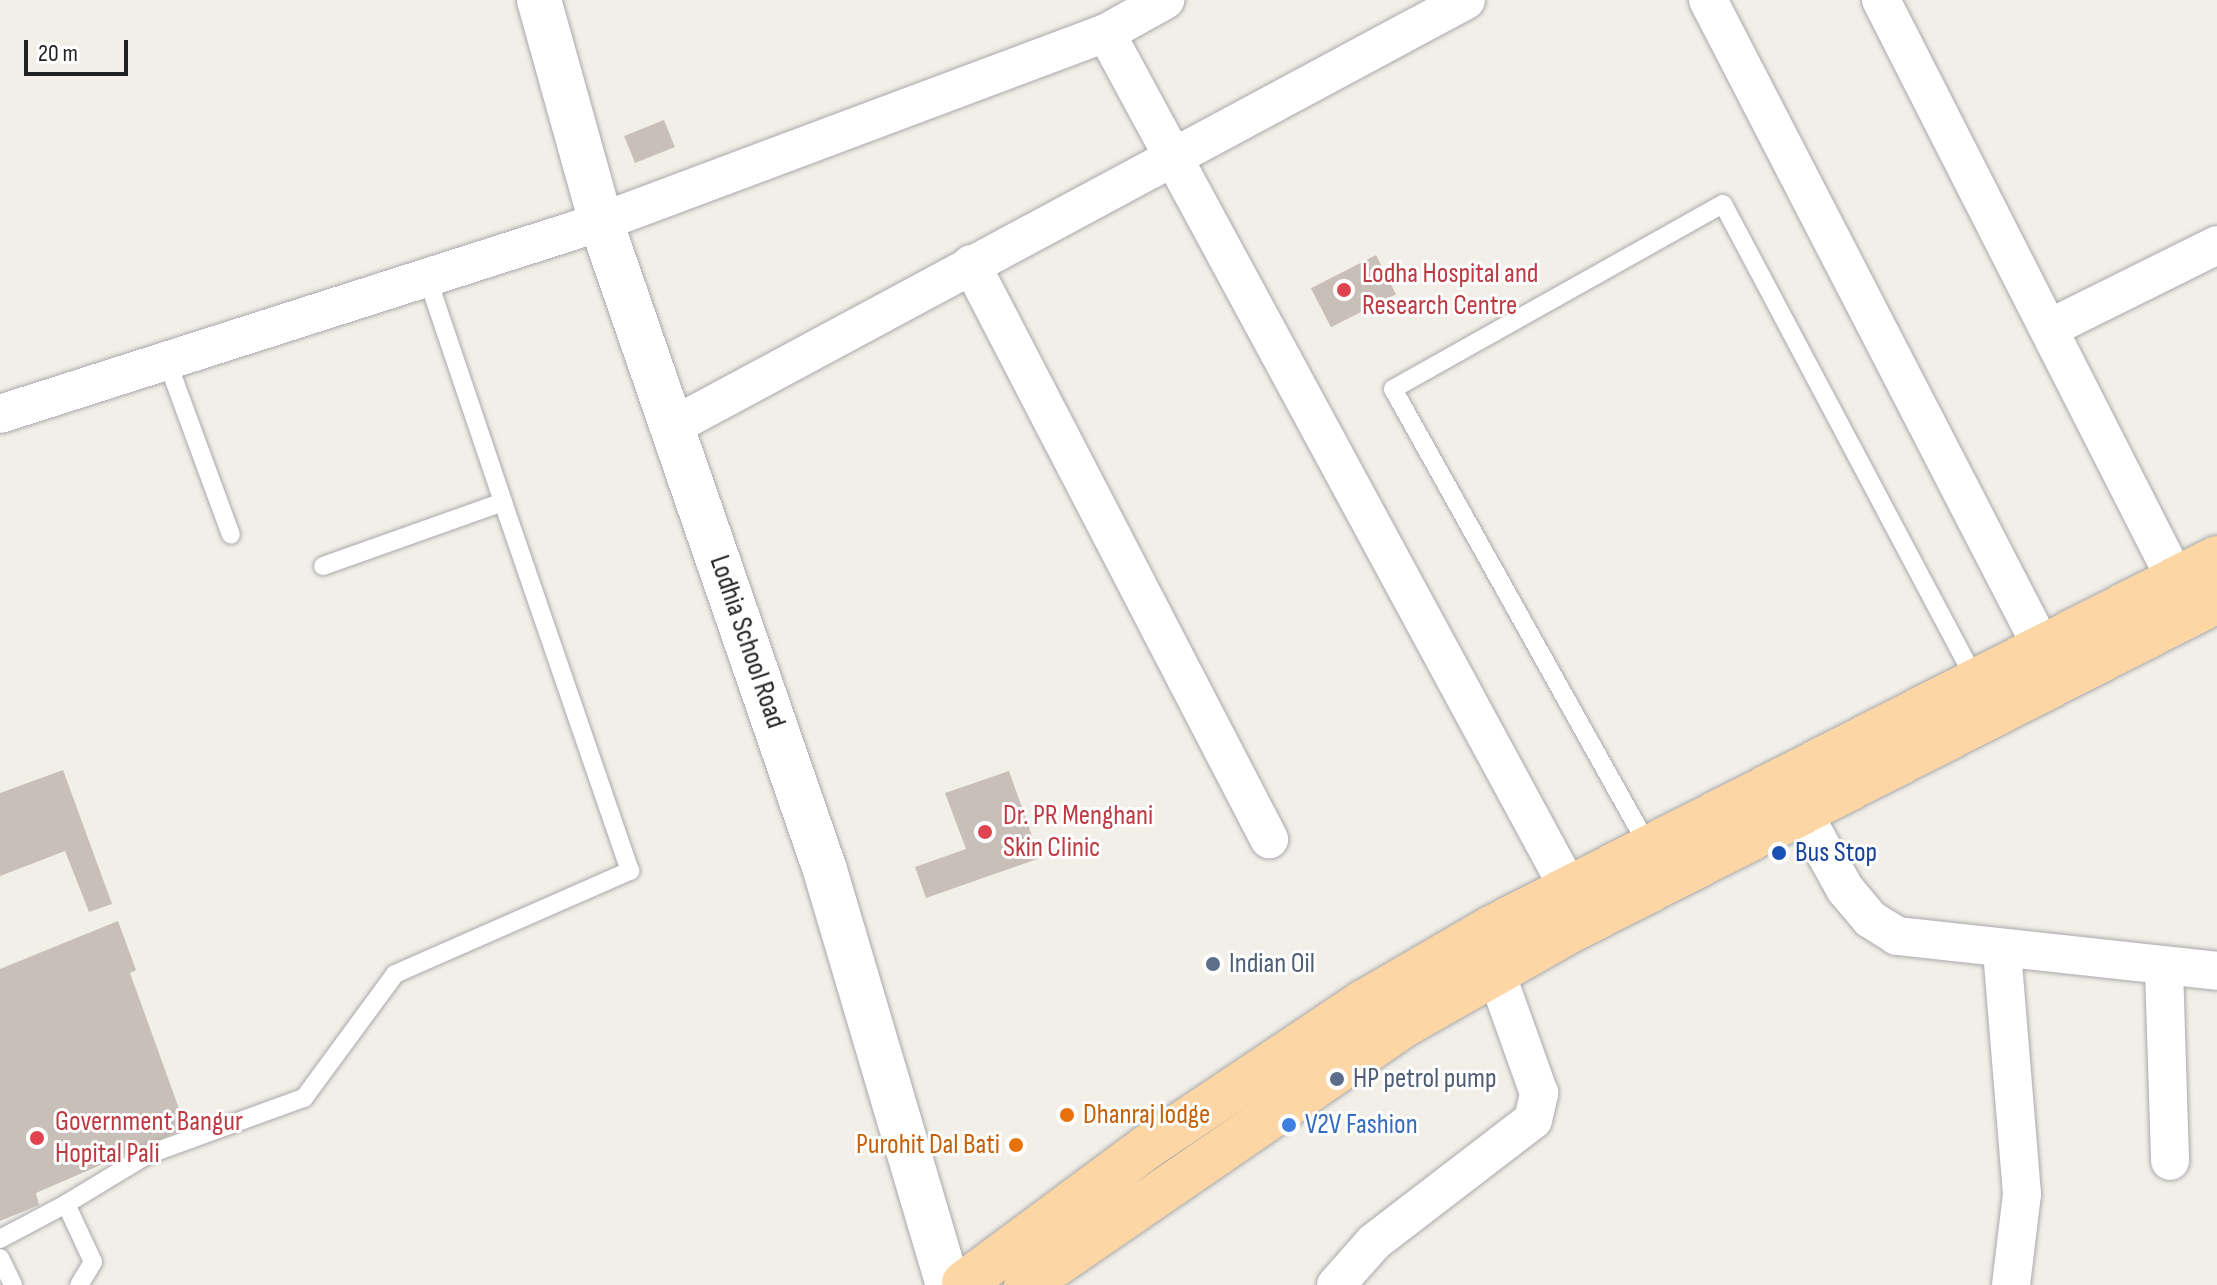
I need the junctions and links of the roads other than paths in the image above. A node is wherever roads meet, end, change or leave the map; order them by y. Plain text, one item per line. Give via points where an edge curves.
1 (539, 0) edge
2 (1165, 0) edge
3 (1466, 0) edge
4 (1708, 0) edge
5 (1881, 0) edge
6 (1106, 33) junction
7 (1172, 155) junction
8 (601, 222) junction
9 (2217, 245) edge
10 (971, 264) junction
11 (427, 277) junction
12 (2052, 327) junction
13 (167, 361) junction
14 (0, 414) edge
15 (673, 426) junction
16 (503, 502) junction
17 (231, 535) dead end
18 (2217, 558) edge
19 (323, 566) dead end
20 (2176, 580) junction
21 (2217, 601) edge
22 (2042, 647) junction
23 (1975, 679) junction
24 (1803, 813) junction
25 (1269, 839) dead end
26 (1647, 844) junction
27 (1568, 887) junction
28 (2002, 951) junction
29 (2164, 968) junction
30 (2217, 971) edge
31 (1496, 973) junction
32 (2170, 1161) dead end
33 (66, 1204) junction
34 (0, 1239) edge
35 (0, 1258) edge
36 (958, 1284) edge
37 (13, 1285) edge
38 (79, 1285) edge
39 (1026, 1285) edge
40 (1336, 1285) edge
41 (2011, 1285) edge

1 - 8 street, Lodhia School Road
2 - 6 street
3 - 7 street
4 - 22 street
5 - 12 street
6 - 7 street
6 - 8 street
7 - 10 street
7 - 27 street
8 - 11 street
8 - 15 street, Lodhia School Road
9 - 12 street
10 - 15 street
10 - 25 street
11 - 13 street
11 - 16 lane
12 - 20 street
13 - 14 street
13 - 17 lane
15 - 36 street, Lodhia School Road via 825,870
16 - 19 lane
16 - 33 lane via 630,871 395,974 304,1098 147,1155
18 - 20 main road
20 - 22 main road
21 - 24 main road
22 - 23 main road
23 - 26 main road via 1785,781
23 - 26 lane via 1723,204 1393,389
24 - 28 street via 1845,889 1877,924 1912,941
24 - 31 main road
26 - 27 main road
27 - 36 main road via 1364,1002 1147,1147
28 - 29 street
28 - 41 street via 2022,1194
29 - 30 street
29 - 32 street
31 - 39 main road via 1247,1128
31 - 40 street via 1539,1093 1533,1120 1374,1242
33 - 34 lane
33 - 38 lane via 93,1262
35 - 37 lane

